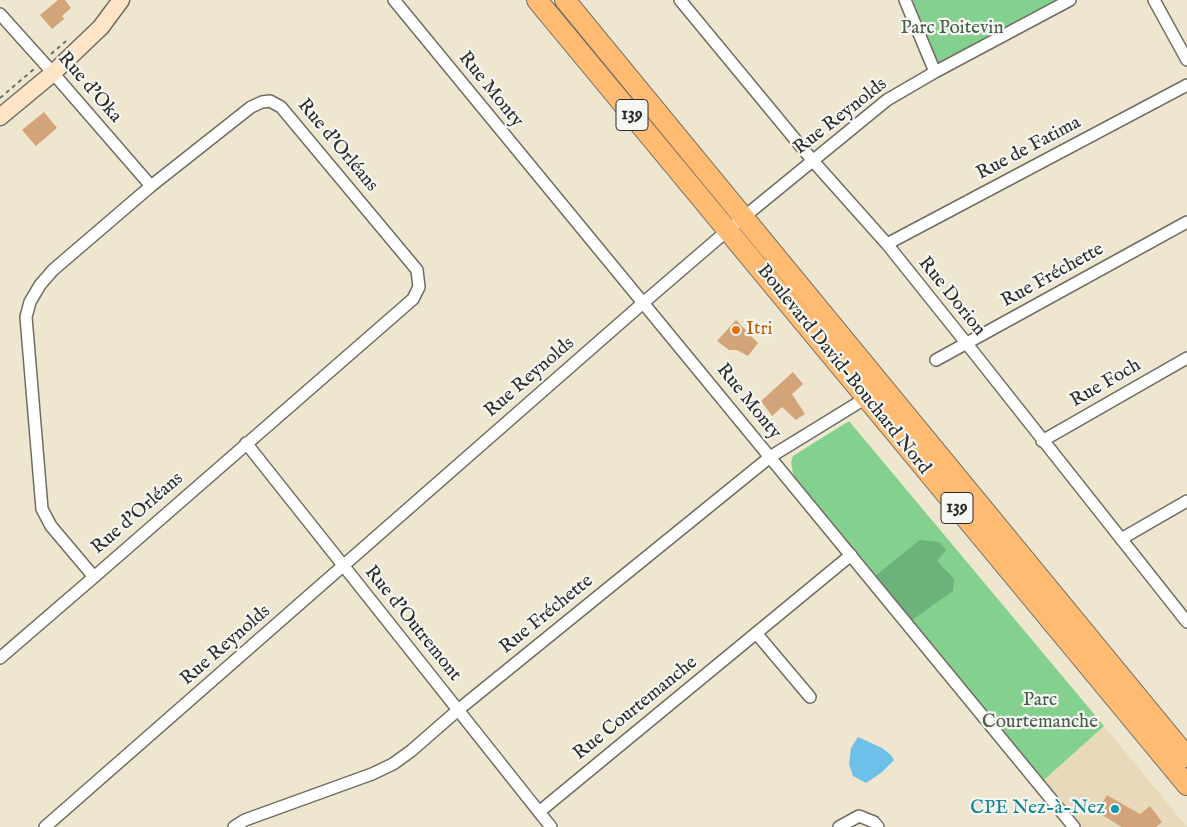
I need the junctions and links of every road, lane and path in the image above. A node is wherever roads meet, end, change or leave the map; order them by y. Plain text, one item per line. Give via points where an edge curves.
1 (121, 0) edge
2 (394, 0) edge
3 (537, 0) edge
4 (565, 0) edge
5 (680, 0) edge
6 (905, 0) edge
7 (1070, 0) edge
8 (1154, 0) edge
9 (0, 14) edge
10 (69, 38) dead end
11 (1187, 60) edge
12 (47, 67) junction
13 (935, 72) junction
14 (1187, 85) edge
15 (0, 98) edge
16 (0, 117) edge
17 (813, 161) junction
18 (151, 186) junction
19 (1187, 222) edge
20 (736, 224) junction
21 (886, 244) junction
22 (643, 303) junction
23 (967, 344) junction
24 (1187, 358) edge
25 (936, 360) dead end
26 (866, 398) junction
27 (1042, 441) junction
28 (246, 443) junction
29 (770, 457) junction
30 (1187, 501) edge
31 (1121, 539) junction
32 (851, 555) junction
33 (344, 567) junction
34 (94, 577) junction
35 (1187, 622) edge
36 (756, 633) junction
37 (0, 658) edge
38 (810, 697) dead end
39 (458, 710) junction
40 (1187, 757) edge
41 (1187, 785) edge
42 (539, 812) junction
43 (45, 827) edge
44 (234, 827) edge
45 (551, 827) edge
46 (839, 827) edge
47 (878, 827) edge
48 (1074, 827) edge

1 - 12 street via 101,27
2 - 22 street, Rue Monty
3 - 20 highway, Boulevard David-Bouchard Nord / 139
4 - 20 highway, Boulevard David-Bouchard Nord / 139
5 - 17 street, Rue Dorion
6 - 13 street
7 - 13 street, Rue Reynolds
8 - 11 street
9 - 12 street, Rue d'Oka
10 - 12 path
12 - 15 path
12 - 16 street
12 - 18 street, Rue d'Oka
13 - 17 street, Rue Reynolds via 887,100
14 - 21 street, Rue de Fatima
17 - 20 street, Rue Reynolds
17 - 21 street, Rue Dorion
18 - 28 street, Rue d'Orléans via 251,107 270,101 281,106 417,270 419,287 413,299
18 - 34 street, Rue d'Orléans via 53,270 30,302 26,317 42,509 51,526
19 - 23 street, Rue Fréchette
20 - 22 street, Rue Reynolds
20 - 26 highway, Boulevard David-Bouchard Nord / 139
20 - 40 highway, Boulevard David-Bouchard Nord / 139
21 - 23 street, Rue Dorion
22 - 29 street, Rue Monty
22 - 33 street, Rue Reynolds
23 - 25 street, Rue Fréchette
23 - 27 street, Rue Dorion
24 - 27 street, Rue Foch
26 - 29 street, Rue Fréchette
26 - 41 highway, Boulevard David-Bouchard Nord / 139
27 - 31 street, Rue Dorion
28 - 33 street, Rue d'Outremont
28 - 34 street, Rue d'Orléans
29 - 32 street, Rue Monty
29 - 39 street, Rue Fréchette
30 - 31 street
31 - 35 street, Rue Dorion
32 - 36 street, Rue Courtemanche
32 - 48 street, Rue Monty
33 - 39 street, Rue d'Outremont
33 - 43 street, Rue Reynolds
34 - 37 street, Rue d'Orléans
36 - 38 street
36 - 42 street, Rue Courtemanche
39 - 42 street, Rue d'Outremont
39 - 44 street, Rue Fréchette via 393,764
42 - 45 street, Rue d'Outremont
46 - 47 street via 859,816

